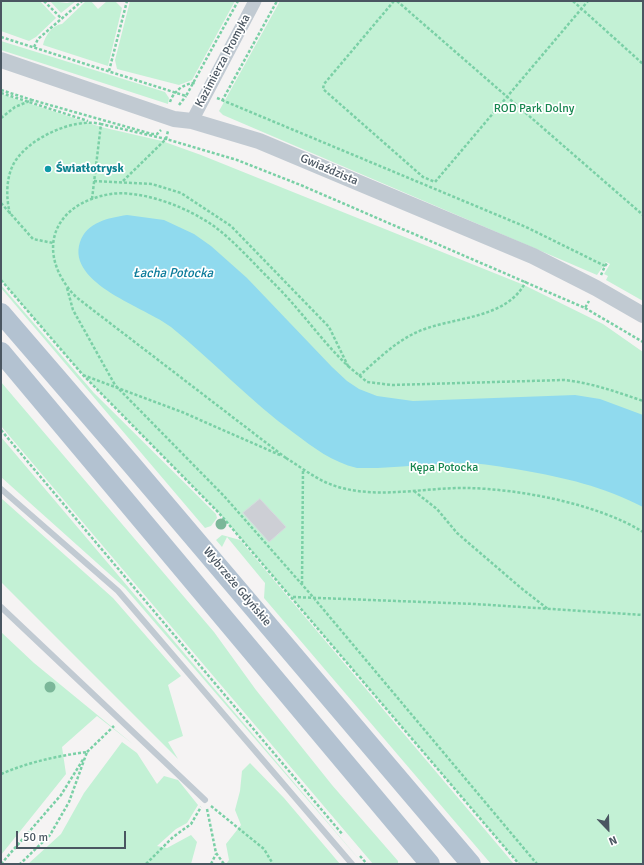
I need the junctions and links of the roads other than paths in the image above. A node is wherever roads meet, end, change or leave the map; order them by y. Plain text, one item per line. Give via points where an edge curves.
1 (255, 1) edge
2 (1, 60) edge
3 (192, 121) junction
4 (1, 313) edge
5 (643, 315) edge
6 (1, 352) edge
7 (1, 489) edge
8 (1, 607) edge
9 (205, 800) road end
10 (352, 864) edge
11 (430, 864) edge
12 (471, 864) edge

1 - 3 street, Kazimierza Promyka
2 - 3 street, Gwiaździsta via 166,116
3 - 5 street, Gwiaździsta via 259,141 533,256
4 - 12 main road, Wybrzeże Gdyńskie
6 - 11 main road
7 - 10 lane via 118,591
8 - 9 lane

